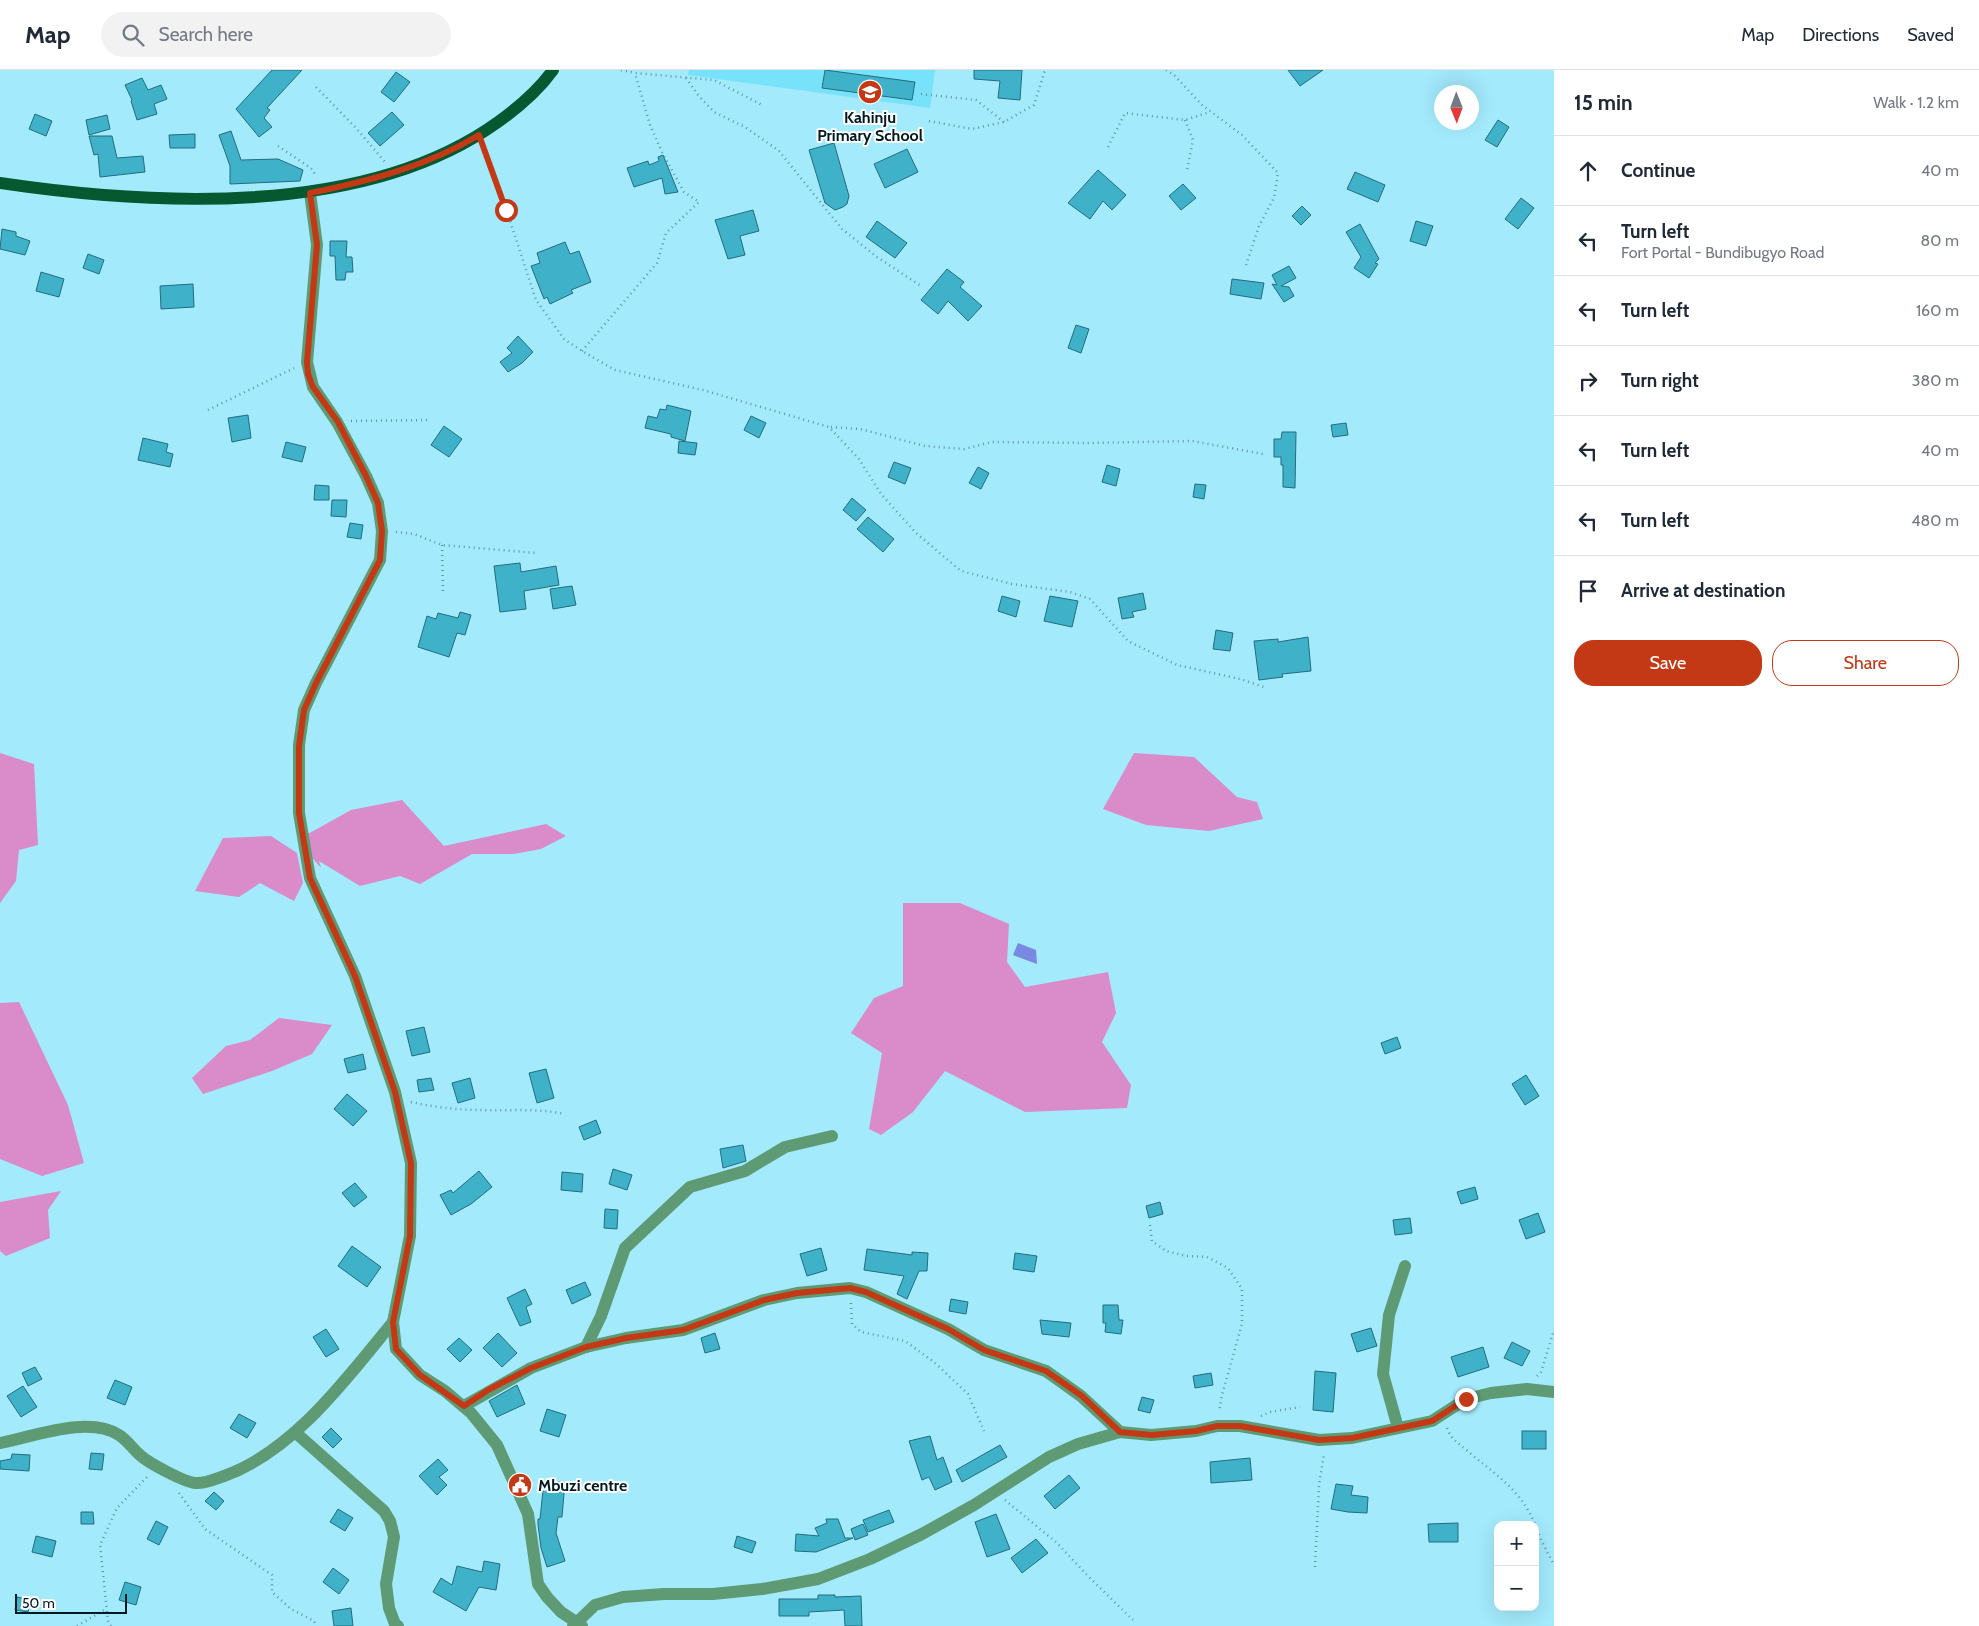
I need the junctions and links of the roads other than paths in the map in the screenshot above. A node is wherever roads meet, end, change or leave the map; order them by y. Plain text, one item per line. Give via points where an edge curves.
1 (553, 70) edge
2 (0, 184) edge
3 (316, 192) junction
4 (832, 1136) dead end
5 (1405, 1266) dead end
6 (393, 1322) junction
7 (586, 1347) junction
8 (1554, 1392) edge
9 (464, 1406) junction
10 (1398, 1428) junction
11 (1120, 1432) junction
12 (296, 1433) junction
13 (0, 1443) edge
14 (577, 1625) edge
15 (398, 1626) edge

1 - 3 main road via 522,105 464,144 399,172
2 - 3 main road via 63,193 145,197 229,198
3 - 6 street via 317,245 308,374 313,387 338,422 378,503 382,531 380,560 304,710 299,746 299,813 310,878 355,976 397,1100 411,1163 410,1236
4 - 7 street via 785,1148 745,1172 690,1187 625,1248 601,1316
5 - 10 street via 1389,1315 1383,1374
6 - 9 street via 396,1349 420,1375
6 - 12 street
7 - 9 street via 531,1368
7 - 11 street via 683,1330 772,1298 850,1288 948,1329 984,1350 1046,1371 1082,1396
8 - 10 street via 1526,1389 1491,1393 1466,1399 1432,1421
9 - 14 street via 497,1445 528,1514 538,1584 561,1612
10 - 11 street via 1326,1440 1240,1426 1151,1435
11 - 14 street via 1078,1444 1049,1457 922,1534 818,1579 713,1594 623,1598 596,1605
12 - 13 street via 241,1470 194,1483 141,1456 118,1434 100,1428 82,1426
12 - 15 street via 384,1511 390,1521 394,1537 386,1584 389,1608

